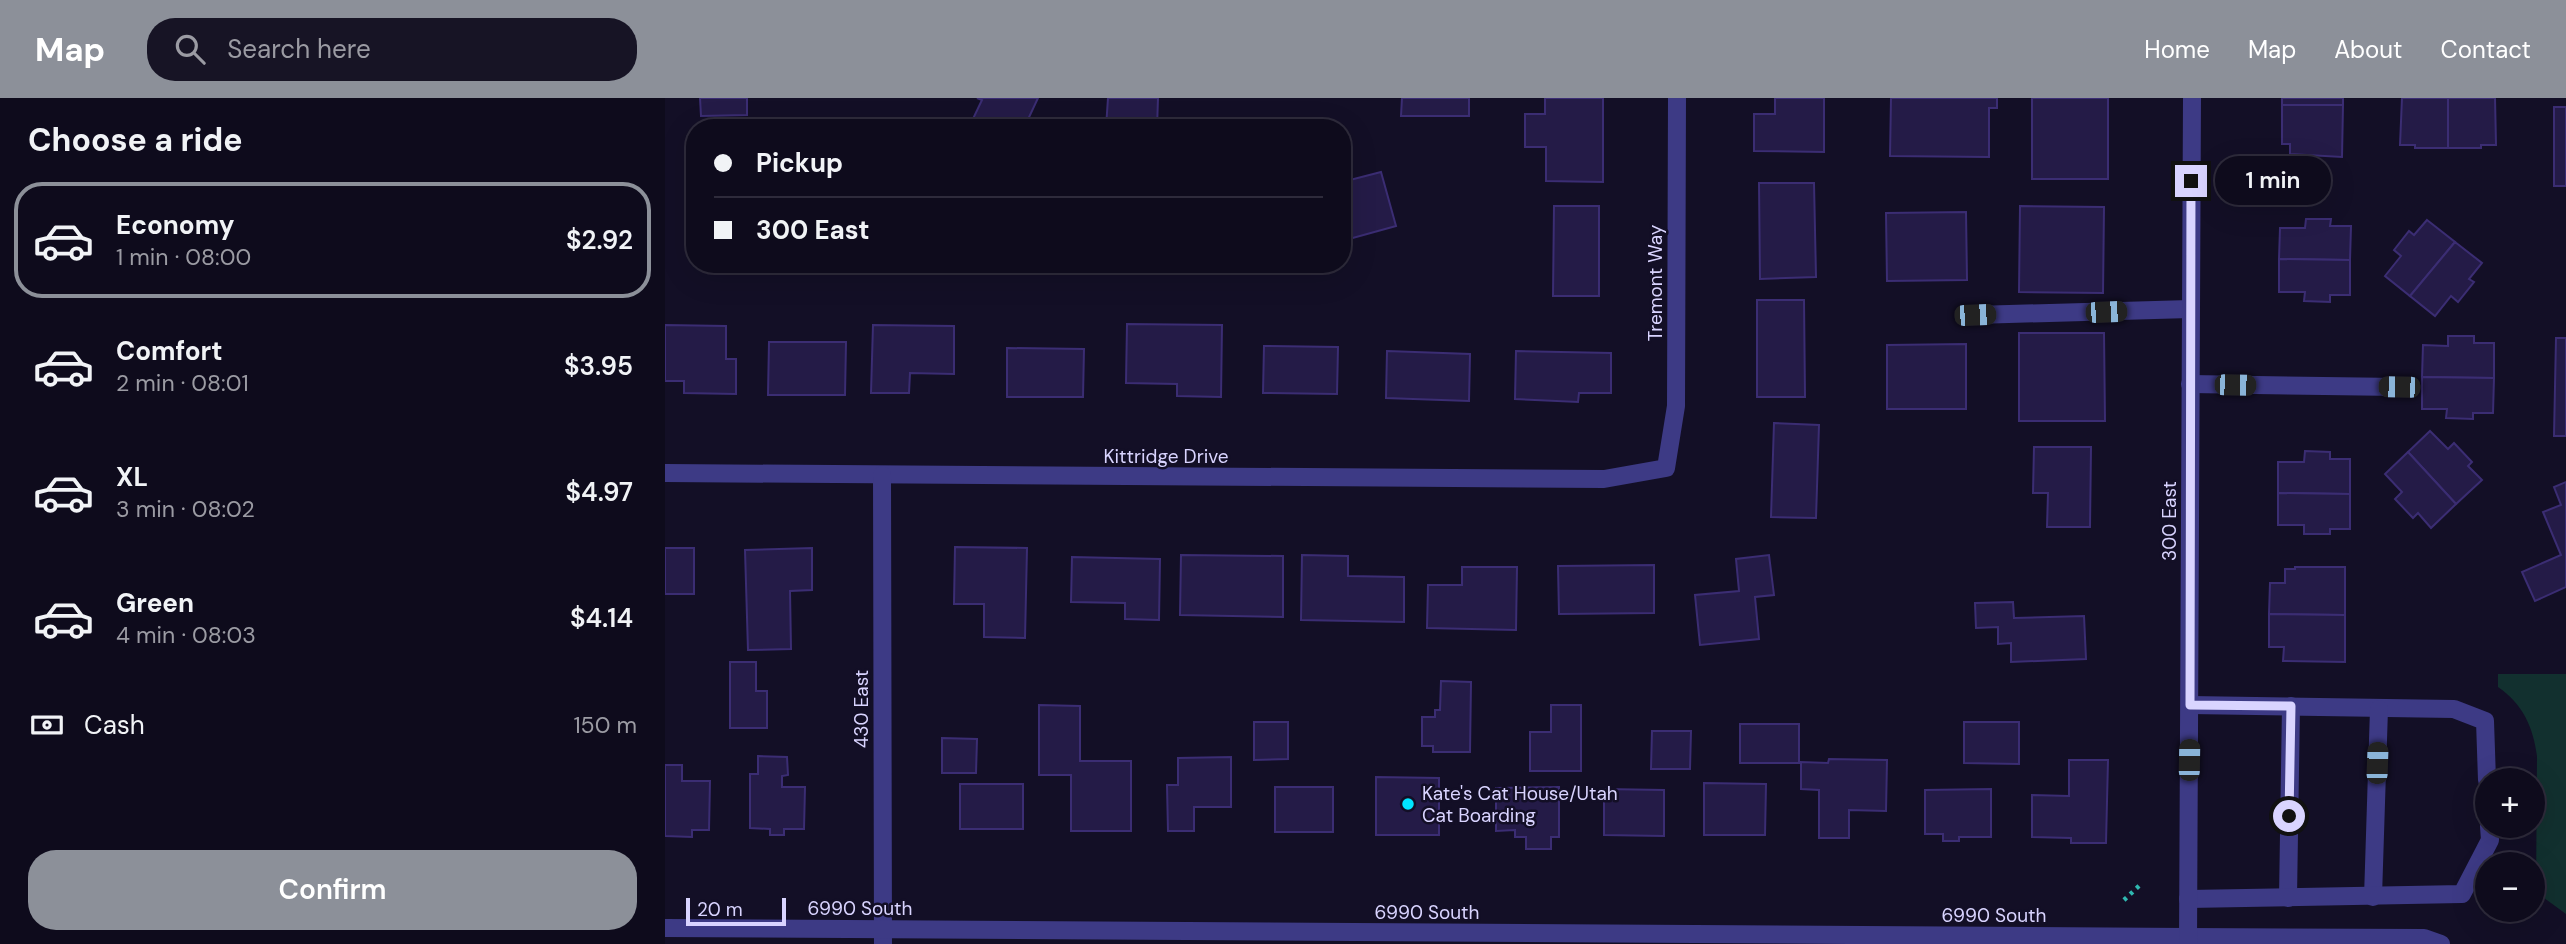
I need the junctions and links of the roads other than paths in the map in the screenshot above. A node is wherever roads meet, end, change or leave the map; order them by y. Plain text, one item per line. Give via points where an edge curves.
1 (1678, 98) edge
2 (2192, 98) edge
3 (2190, 309) junction
4 (1975, 315) dead end
5 (2190, 384) junction
6 (2399, 387) dead end
7 (1666, 468) joint
8 (665, 473) edge
9 (882, 475) junction
10 (2190, 705) junction
11 (2291, 706) junction
12 (2379, 709) junction
13 (2486, 768) edge
14 (2490, 838) edge
15 (2373, 897) junction
16 (2288, 898) junction
17 (2188, 899) junction
18 (665, 928) edge
19 (883, 937) edge
20 (2278, 940) edge
21 (2188, 941) edge
22 (2380, 941) edge
23 (2441, 944) edge

1 - 7 street, Tremont Way via 1676,406
2 - 3 street, 300 East
3 - 4 street
3 - 5 street, 300 East
5 - 6 street
5 - 10 street, 300 East
7 - 9 street, Kittridge Drive via 1604,479
8 - 9 street, Kittridge Drive
9 - 19 street, 430 East
10 - 11 street
10 - 17 street, 300 East
11 - 12 street
11 - 16 street
12 - 13 street via 2454,709 2484,721
12 - 15 street
14 - 15 street via 2462,894
15 - 16 street
16 - 17 street
17 - 21 street, 300 East
18 - 19 street, 6990 South
19 - 21 street, 6990 South
20 - 21 street, 6990 South
20 - 22 street, 6990 South
22 - 23 street, 6990 South via 2424,938

